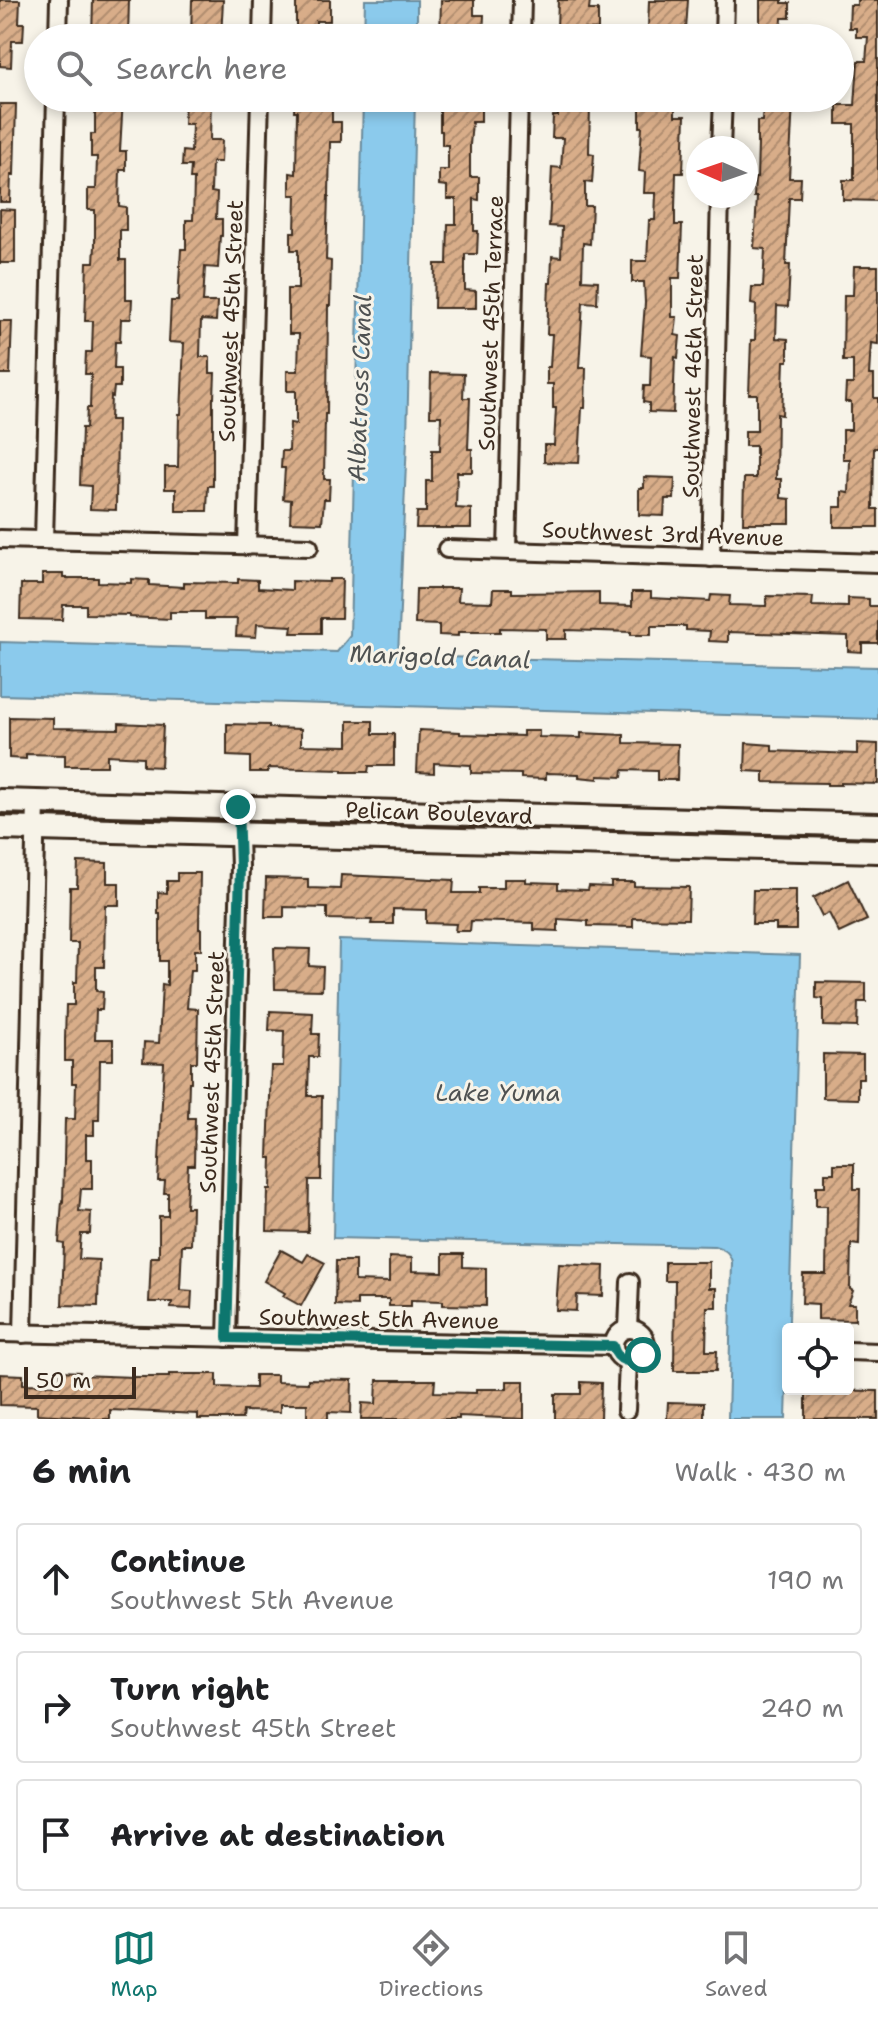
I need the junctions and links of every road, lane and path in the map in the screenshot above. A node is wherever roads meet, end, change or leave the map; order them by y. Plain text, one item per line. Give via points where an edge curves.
1 (59, 0) edge
2 (263, 0) edge
3 (522, 0) edge
4 (725, 0) edge
5 (58, 24) edge
6 (262, 24) edge
7 (521, 24) edge
8 (724, 24) edge
9 (56, 112) edge
10 (260, 112) edge
11 (519, 112) edge
12 (722, 112) edge
13 (721, 136) edge
14 (720, 208) edge
15 (0, 539) edge
16 (44, 540) junction
17 (247, 546) junction
18 (309, 547) dead end
19 (447, 549) dead end
20 (507, 550) junction
21 (711, 558) junction
22 (878, 563) edge
23 (0, 801) edge
24 (36, 802) junction
25 (238, 807) junction
26 (878, 825) edge
27 (0, 828) edge
28 (36, 829) junction
29 (240, 835) junction
30 (878, 851) edge
31 (630, 1282) dead end
32 (628, 1329) junction
33 (0, 1333) edge
34 (23, 1334) junction
35 (227, 1338) junction
36 (613, 1346) junction
37 (854, 1351) edge
38 (878, 1352) edge
39 (628, 1362) junction
40 (626, 1410) dead end

1 - 5 street
2 - 6 street
3 - 7 street
4 - 8 street
9 - 16 street
10 - 17 street, Southwest 45th Street
11 - 20 street, Southwest 45th Terrace
12 - 13 street
14 - 21 street, Southwest 46th Street
15 - 16 street
16 - 17 street
17 - 18 street
19 - 20 street, Southwest 3rd Avenue
20 - 21 street, Southwest 3rd Avenue
21 - 22 street, Southwest 3rd Avenue
23 - 24 street, Pelican Boulevard
24 - 25 street, Pelican Boulevard
24 - 28 street
25 - 26 street, Pelican Boulevard
25 - 29 street, Southwest 45th Street
27 - 28 street, Pelican Boulevard
28 - 29 street, Pelican Boulevard
28 - 34 street
29 - 30 street, Pelican Boulevard
29 - 35 street, Southwest 45th Street
31 - 32 street
32 - 36 street via 619,1333
32 - 39 street via 639,1332 646,1345 639,1359
33 - 34 street, Southwest 5th Avenue
34 - 35 street, Southwest 5th Avenue
35 - 36 street, Southwest 5th Avenue
36 - 39 street
37 - 38 street
39 - 40 street

